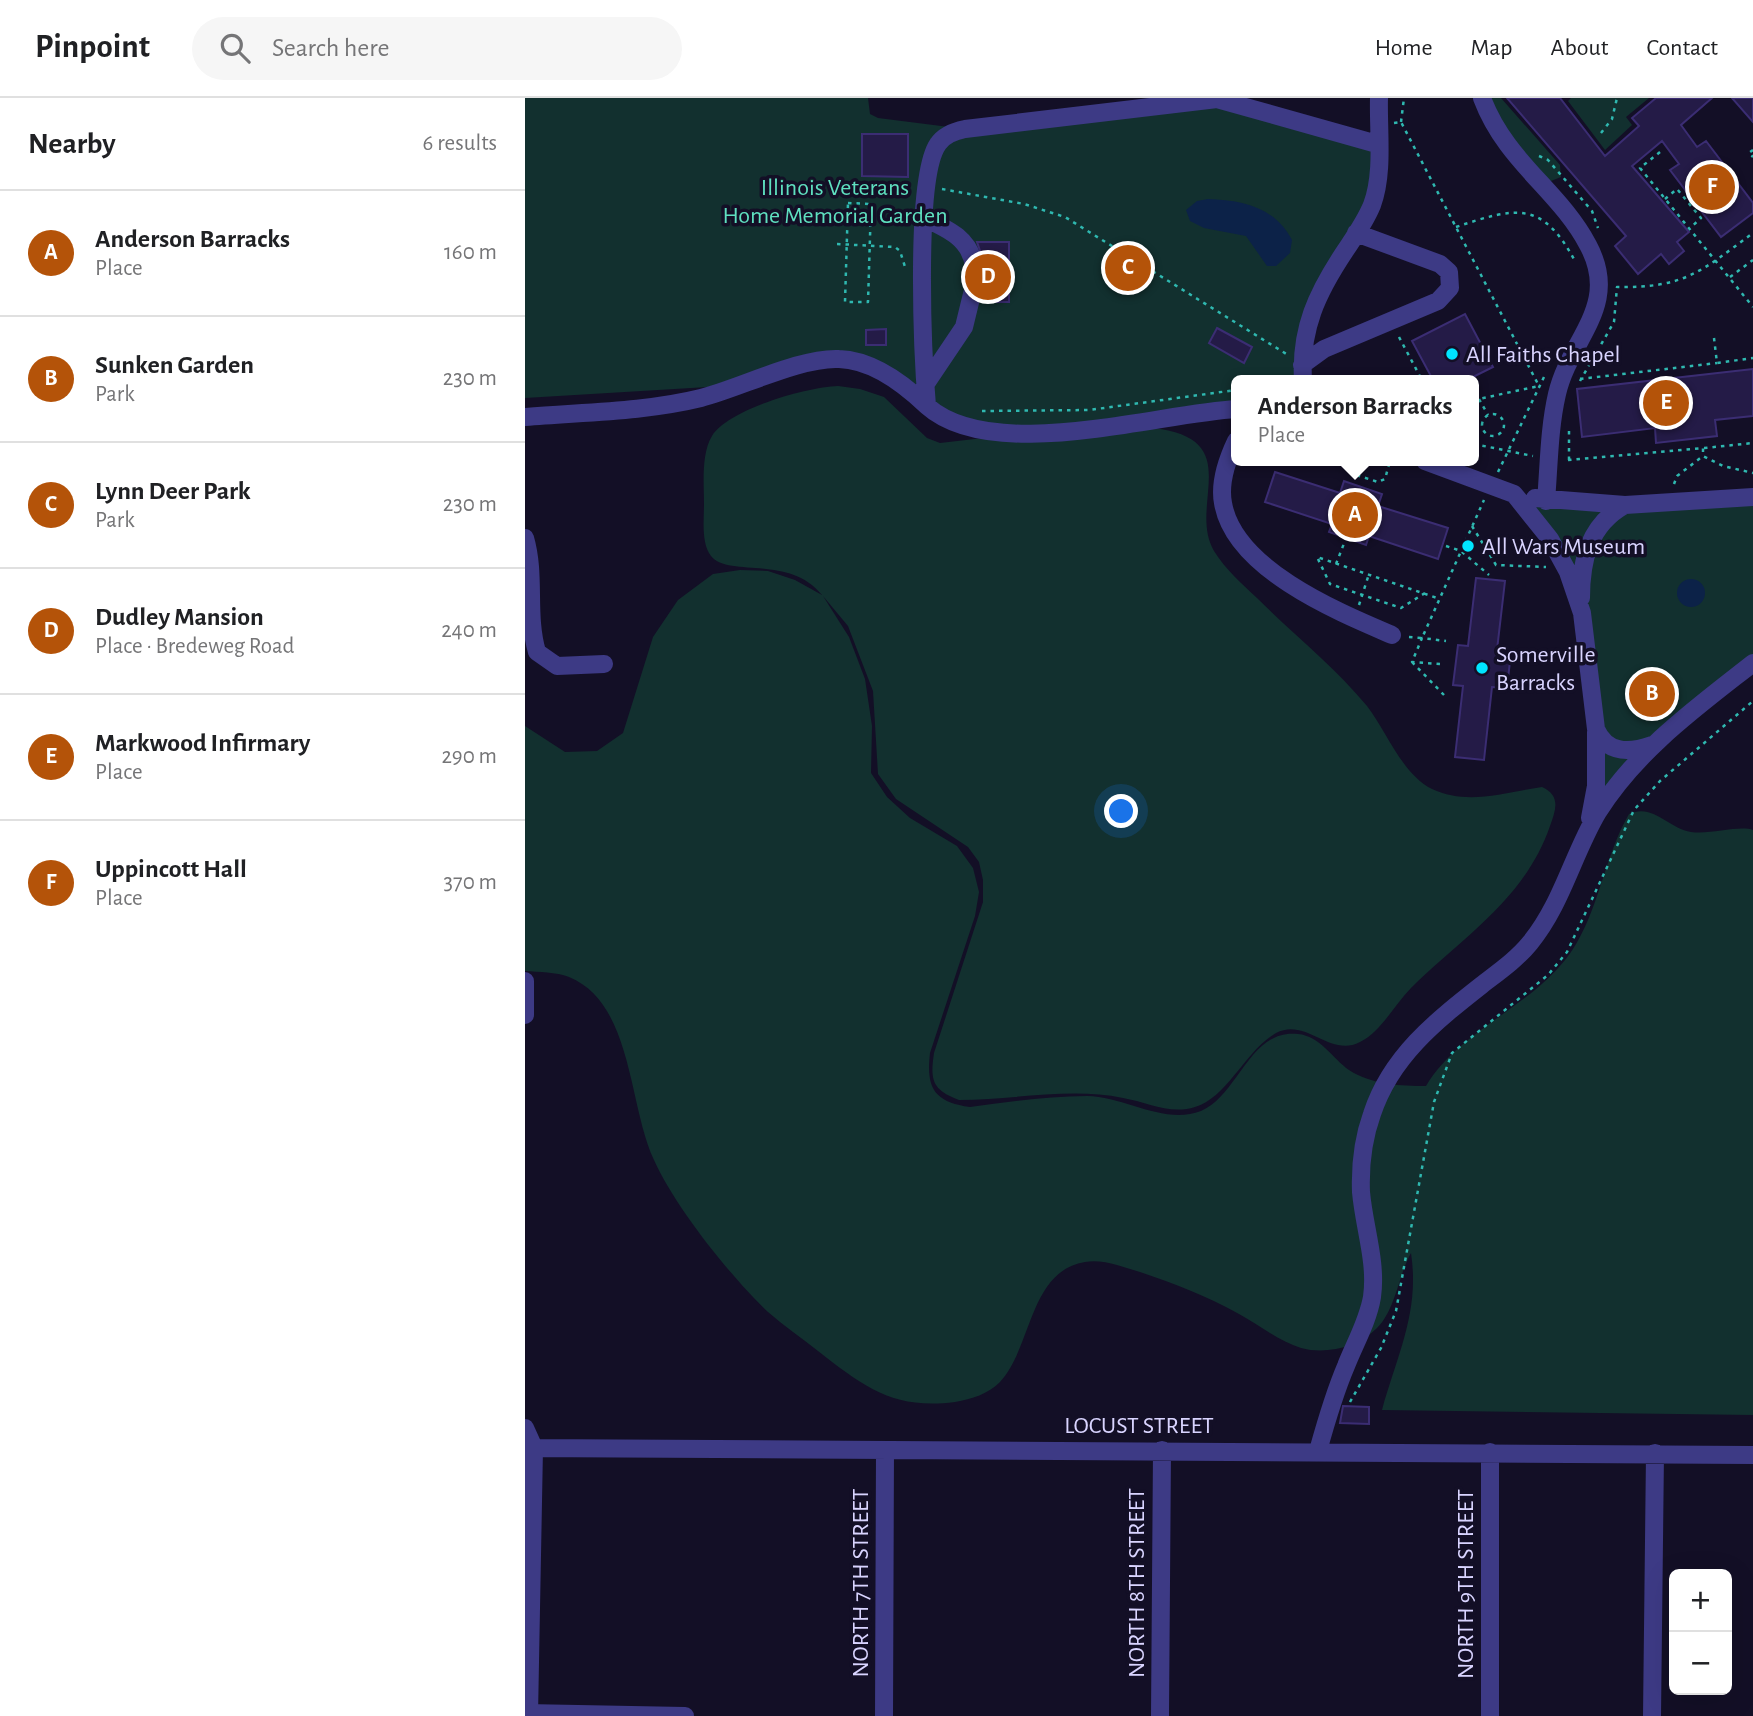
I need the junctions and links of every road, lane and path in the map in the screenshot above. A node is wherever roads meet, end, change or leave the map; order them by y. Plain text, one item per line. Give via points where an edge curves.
1 (1217, 98) edge
2 (1379, 98) edge
3 (1404, 98) edge
4 (1482, 98) edge
5 (1618, 98) edge
6 (1401, 122) junction
7 (1601, 134) dead end
8 (1377, 135) junction
9 (1753, 150) edge
10 (1660, 152) dead end
11 (1753, 157) edge
12 (928, 184) junction
13 (1665, 199) junction
14 (924, 218) junction
15 (1456, 227) junction
16 (1689, 229) junction
17 (1356, 233) junction
18 (1753, 233) edge
19 (837, 244) dead end
20 (847, 245) junction
21 (870, 246) junction
22 (1753, 260) edge
23 (1715, 261) junction
24 (1578, 266) dead end
25 (974, 268) dead end
26 (922, 273) junction
27 (1729, 278) junction
28 (974, 286) dead end
29 (1753, 307) edge
30 (1390, 321) junction
31 (1714, 338) dead end
32 (1753, 358) edge
33 (1717, 363) junction
34 (1303, 372) edge
35 (1419, 375) edge
36 (1581, 379) junction
37 (1561, 382) junction
38 (925, 385) junction
39 (1539, 386) junction
40 (1231, 391) edge
41 (1479, 398) edge
42 (1479, 403) edge
43 (927, 406) junction
44 (1231, 410) edge
45 (974, 411) dead end
46 (1488, 415) junction
47 (525, 417) edge
48 (1569, 424) dead end
49 (1489, 436) junction
50 (1753, 443) edge
51 (1479, 445) edge
52 (1486, 446) junction
53 (1703, 448) junction
54 (1508, 451) junction
55 (1703, 456) junction
56 (1231, 457) edge
57 (1549, 458) junction
58 (1569, 460) junction
59 (1353, 466) edge
60 (1389, 466) edge
61 (1438, 466) edge
62 (1753, 472) edge
63 (1490, 486) junction
64 (1514, 494) junction
65 (1753, 498) edge
66 (1546, 501) junction
67 (1675, 502) junction
68 (1625, 505) junction
69 (1472, 526) junction
70 (525, 538) edge
71 (1345, 541) dead end
72 (1445, 546) dead end
73 (1461, 551) junction
74 (1336, 564) junction
75 (1566, 568) junction
76 (1369, 575) junction
77 (1489, 575) dead end
78 (1425, 593) junction
79 (1362, 595) junction
80 (1440, 599) junction
81 (1582, 613) junction
82 (1392, 635) joint
83 (1422, 638) junction
84 (1446, 641) dead end
85 (1412, 662) junction
86 (1753, 663) edge
87 (604, 664) dead end
88 (1440, 664) dead end
89 (1444, 695) dead end
90 (1753, 701) edge
91 (1596, 729) junction
92 (1652, 745) junction
93 (1579, 848) junction
94 (525, 981) edge
95 (525, 1015) edge
96 (1332, 1401) junction
97 (525, 1428) edge
98 (529, 1448) edge
99 (885, 1450) junction
100 (1162, 1450) junction
101 (1318, 1451) junction
102 (1490, 1452) junction
103 (1655, 1453) junction
104 (1753, 1455) edge
105 (528, 1714) edge
106 (685, 1716) edge
107 (884, 1716) edge
108 (1160, 1716) edge
109 (1490, 1716) edge
110 (1652, 1716) edge

1 - 8 street
1 - 12 street via 954,131 937,144
2 - 8 street
3 - 6 path
4 - 37 street via 1509,150 1579,230 1597,265 1597,309
5 - 7 path via 1612,119
6 - 8 path
6 - 15 path
8 - 17 street via 1373,201
9 - 11 path via 1749,153
10 - 13 path via 1640,168
12 - 14 street
12 - 34 path via 1065,217
13 - 16 path
13 - 16 path via 1677,189 1701,218
14 - 25 street via 968,246
14 - 26 street
15 - 24 path via 1504,213 1541,217 1553,227
15 - 39 path
16 - 23 path
17 - 30 street via 1440,264 1448,272 1446,295
17 - 34 street via 1310,311
18 - 23 path
19 - 20 path
20 - 21 path
20 - 21 path via 848,203 871,204
20 - 21 path via 845,302 868,302
21 - 26 path via 895,247 906,270
22 - 27 path
23 - 27 path
23 - 36 path via 1667,285 1617,287 1614,322
26 - 38 street
27 - 29 path
28 - 38 street via 964,327
30 - 34 street via 1324,349
30 - 35 path
31 - 33 path
32 - 33 path
33 - 36 path
36 - 37 path
36 - 37 path
37 - 39 path
37 - 39 path
37 - 57 street
38 - 43 street
39 - 41 path
39 - 54 path
40 - 45 path via 1089,410
42 - 46 path
43 - 44 street via 950,424 1034,432
43 - 47 street via 874,368 825,359 670,404
46 - 49 path via 1482,428
46 - 49 path via 1499,415 1504,424 1500,434
48 - 58 path
49 - 52 path
50 - 53 path
51 - 52 path
52 - 54 path
53 - 55 path
53 - 58 path
54 - 57 path
54 - 63 path
55 - 62 path
55 - 67 path via 1675,478
56 - 82 street via 1222,486 1223,503 1234,532 1248,549 1307,594
57 - 58 path
57 - 66 street
59 - 60 path via 1353,474 1378,482 1385,479
61 - 63 street
63 - 64 street
63 - 69 path
64 - 66 street
64 - 75 street via 1550,539
65 - 67 street
66 - 68 street
67 - 68 street
68 - 81 street via 1608,516 1592,538 1583,565
69 - 73 path
69 - 75 path via 1496,565
70 - 87 street via 537,652 557,666
71 - 74 path
72 - 73 path
73 - 77 path
73 - 80 path
74 - 76 path
74 - 79 path via 1317,557 1330,584
75 - 81 street
76 - 78 path
76 - 79 path
78 - 79 path via 1401,608
78 - 80 path
80 - 83 path
81 - 91 street
82 - 83 path
83 - 84 path
83 - 85 path
85 - 88 path
85 - 89 path
86 - 92 street
90 - 96 path via 1660,781 1634,810 1581,927 1554,967 1452,1053 1431,1112 1396,1311 1351,1402
91 - 92 street via 1611,748 1635,751
91 - 93 street via 1596,786
92 - 93 street via 1620,781
93 - 96 street via 1558,901 1531,942 1414,1042 1382,1090 1361,1167 1372,1297
94 - 95 street
96 - 101 street
97 - 98 street
98 - 99 street, LOCUST STREET
98 - 105 street
99 - 100 street, LOCUST STREET
99 - 107 street, NORTH 7TH STREET
100 - 101 street, LOCUST STREET
100 - 108 street, NORTH 8TH STREET
101 - 102 street, LOCUST STREET
102 - 103 street, LOCUST STREET
102 - 109 street, NORTH 9TH STREET
103 - 104 street, LOCUST STREET
103 - 110 street
105 - 106 street

